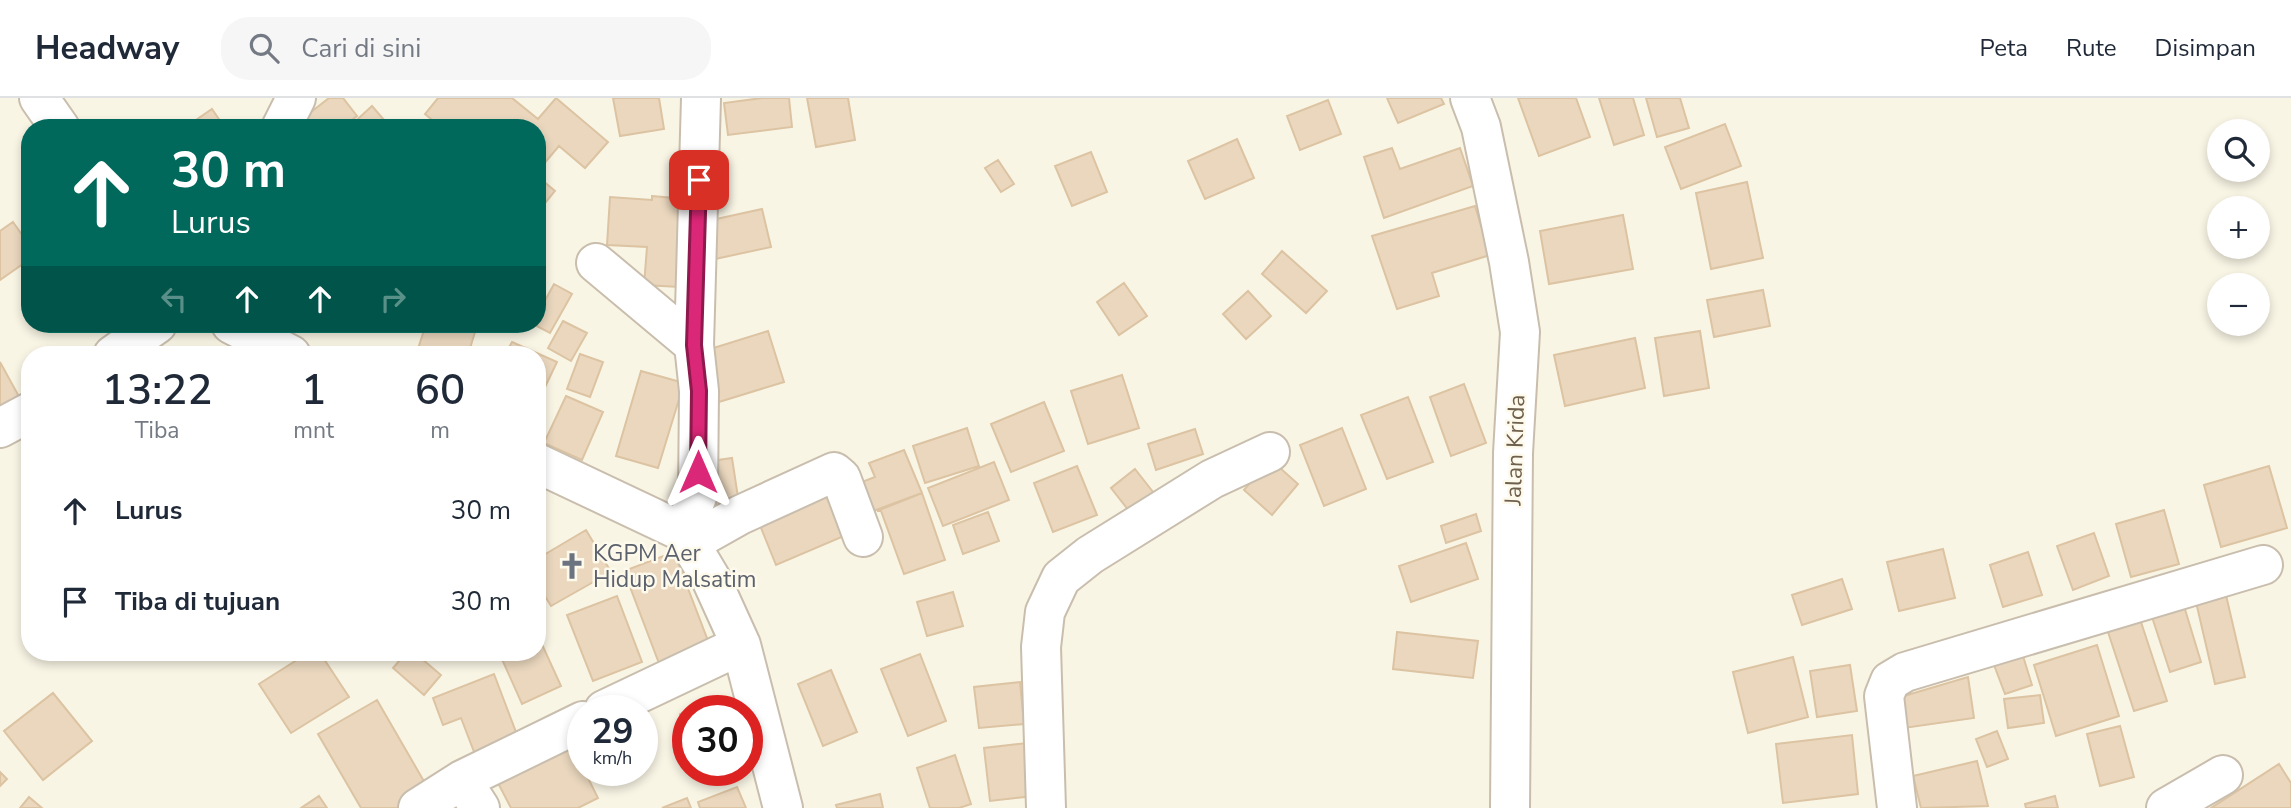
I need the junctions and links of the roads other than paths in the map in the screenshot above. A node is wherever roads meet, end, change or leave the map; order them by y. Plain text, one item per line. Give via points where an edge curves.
1 (39, 98) edge
2 (296, 98) edge
3 (701, 98) edge
4 (1470, 98) edge
5 (54, 119) edge
6 (286, 119) edge
7 (596, 263) dead end
8 (144, 333) edge
9 (249, 333) edge
10 (694, 345) junction
11 (126, 346) edge
12 (274, 346) edge
13 (21, 417) edge
14 (0, 428) edge
15 (1270, 452) dead end
16 (546, 467) edge
17 (688, 537) junction
18 (863, 537) dead end
19 (2263, 565) dead end
20 (741, 645) junction
21 (636, 695) edge
22 (567, 731) edge
23 (2223, 775) dead end
24 (471, 794) edge
25 (418, 808) edge
26 (783, 808) edge
27 (1046, 808) edge
28 (1510, 808) edge
29 (1897, 808) edge
30 (2166, 808) edge

1 - 5 street
2 - 6 street
3 - 10 street
4 - 28 street, Jalan Krida via 1484,140 1520,331 1513,453
7 - 10 street
8 - 11 street
9 - 12 street
10 - 17 street via 699,391 698,494
13 - 14 street
15 - 27 street via 1212,480 1090,555 1061,578 1045,612 1041,647
16 - 17 street
17 - 18 street via 834,472 841,478
17 - 20 street
19 - 29 street via 1965,653 1890,681 1884,696
20 - 21 street
20 - 26 street
22 - 24 street
23 - 30 street
24 - 25 street

